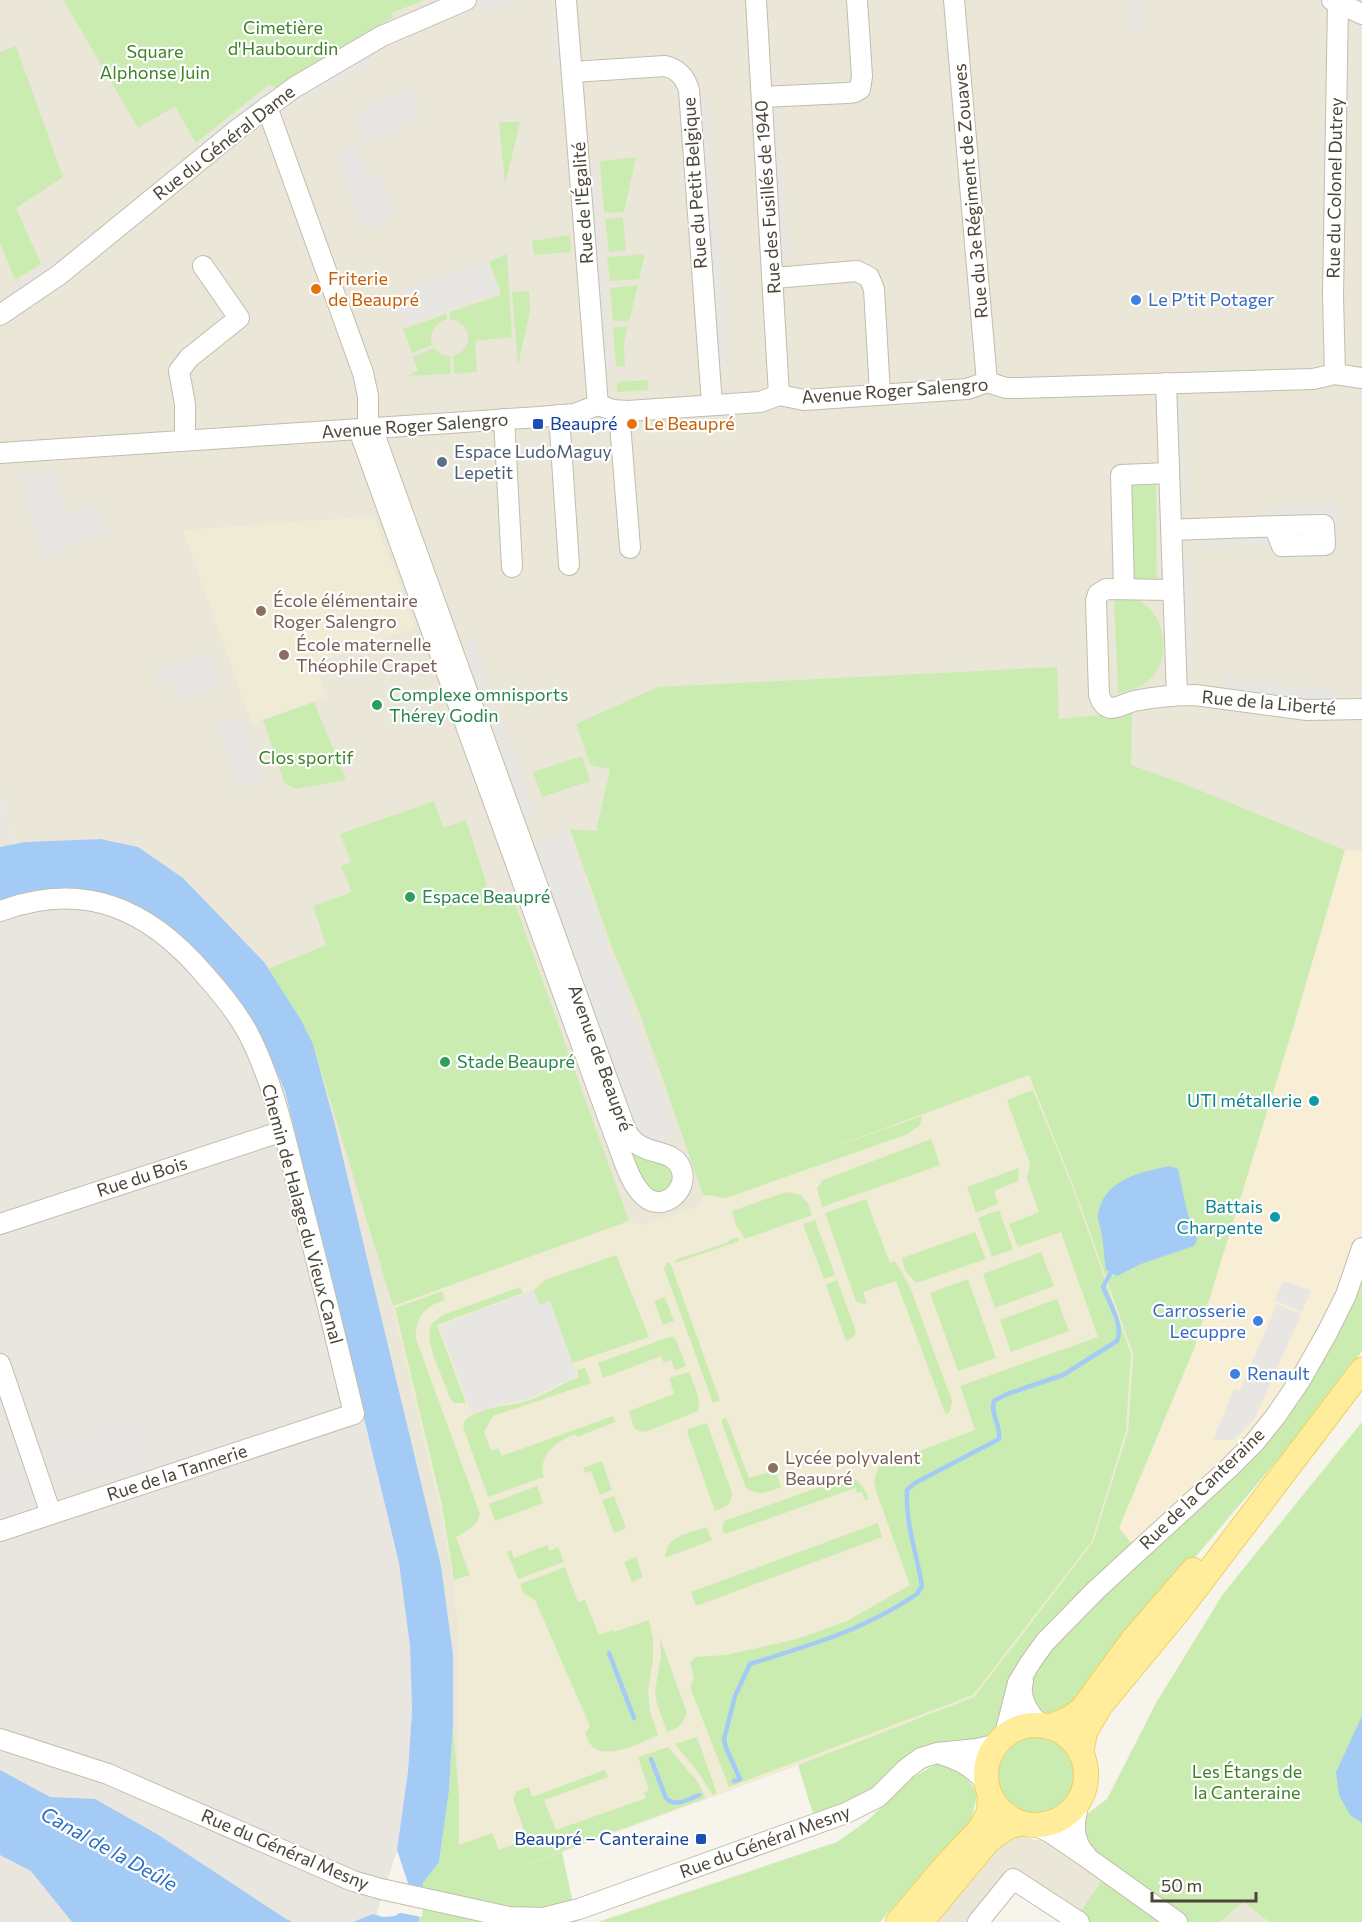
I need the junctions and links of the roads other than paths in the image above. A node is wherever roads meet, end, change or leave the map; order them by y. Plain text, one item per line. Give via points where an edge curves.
1 (466, 0) edge
2 (566, 0) edge
3 (756, 0) edge
4 (857, 0) edge
5 (954, 0) edge
6 (1335, 1) edge
7 (1362, 14) edge
8 (573, 72) junction
9 (762, 97) junction
10 (267, 107) junction
11 (203, 266) dead end
12 (774, 278) junction
13 (0, 315) edge
14 (1335, 374) junction
15 (1362, 378) edge
16 (987, 382) junction
17 (1166, 383) junction
18 (880, 394) junction
19 (779, 395) junction
20 (598, 405) junction
21 (712, 405) junction
22 (619, 411) junction
23 (559, 415) junction
24 (504, 419) junction
25 (367, 429) junction
26 (185, 440) junction
27 (0, 453) edge
28 (1169, 473) junction
29 (1274, 526) dead end
30 (1171, 530) junction
31 (630, 548) dead end
32 (569, 565) dead end
33 (512, 567) dead end
34 (1124, 590) junction
35 (1173, 590) junction
36 (1177, 695) junction
37 (1362, 710) edge
38 (0, 911) edge
39 (284, 1131) junction
40 (0, 1224) edge
41 (1362, 1248) edge
42 (0, 1364) edge
43 (1362, 1370) edge
44 (354, 1414) joint
45 (1286, 1469) junction
46 (51, 1514) junction
47 (0, 1532) edge
48 (1024, 1673) junction
49 (1045, 1726) junction
50 (0, 1739) edge
51 (1001, 1741) junction
52 (937, 1753) junction
53 (1082, 1754) junction
54 (989, 1789) junction
55 (1079, 1801) junction
56 (1028, 1824) junction
57 (1089, 1859) junction
58 (898, 1922) edge
59 (921, 1922) edge
60 (978, 1922) edge
61 (1079, 1922) edge
62 (1178, 1922) edge

1 - 10 street, Rue du Général Dame via 372,41
2 - 8 street, Rue de l'Égalité
3 - 9 street, Rue des Fusillés de 1940
4 - 9 street via 860,88 852,93
5 - 16 street, Rue du 3e Régiment de Zouaves
6 - 7 street
6 - 14 street, Rue du Colonel Dutrey
8 - 20 street, Rue de l'Égalité
8 - 21 street, Rue du Petit Belgique via 665,66 676,70 686,81
9 - 12 street, Rue des Fusillés de 1940
10 - 13 street, Rue du Général Dame via 58,275
10 - 25 street via 363,373 368,396
11 - 26 street via 239,318 189,358 179,371 185,404
12 - 18 street via 857,272 869,277 874,289
12 - 19 street, Rue des Fusillés de 1940
14 - 15 street, Avenue Roger Salengro
14 - 17 street, Avenue Roger Salengro via 1314,379
16 - 17 street, Avenue Roger Salengro via 1006,388
16 - 18 street, Avenue Roger Salengro via 967,389
17 - 28 street
18 - 19 street, Avenue Roger Salengro via 804,399
19 - 21 street, Avenue Roger Salengro via 760,402
20 - 22 street, Avenue Roger Salengro
20 - 23 street, Avenue Roger Salengro
21 - 22 street, Avenue Roger Salengro
22 - 31 street
23 - 24 street, Avenue Roger Salengro
23 - 32 street
24 - 25 street, Avenue Roger Salengro
24 - 33 street
25 - 25 street, Avenue de Beaupré via 614,1134 639,1191 652,1201 666,1202 680,1189 681,1167 669,1156 637,1145 626,1131
25 - 26 street, Avenue Roger Salengro
26 - 27 street, Avenue Roger Salengro
28 - 30 street
28 - 34 street via 1121,475
29 - 30 street
30 - 35 street
34 - 35 street
34 - 36 street, Rue de la Liberté via 1101,591 1096,597 1100,699 1111,708
35 - 36 street
36 - 37 street, Rue de la Liberté via 1307,710
38 - 39 street, Chemin de Halage du Vieux Canal via 40,899 88,901 134,914 167,936 186,952 238,1016 261,1064
39 - 40 street, Rue du Bois
39 - 44 street, Chemin de Halage du Vieux Canal
41 - 48 street, Rue de la Canteraine via 1327,1334 1265,1430 1082,1603
42 - 46 street
43 - 45 main road
44 - 46 street, Rue de la Tannerie
45 - 49 main road via 1156,1611 1082,1709 1070,1718
45 - 53 main road via 1095,1713 1085,1732
46 - 47 street, Rue de la Tannerie
48 - 49 street via 1023,1701
48 - 51 street, Rue de la Canteraine
49 - 51 main road via 1020,1728
49 - 53 main road via 1068,1737
50 - 52 street, Rue du Général Mesny via 108,1774 353,1881 523,1918 579,1909 861,1807 878,1797 913,1763
51 - 52 street, Rue du Général Mesny via 977,1749
51 - 54 main road via 988,1763
52 - 54 street via 968,1766
53 - 55 main road via 1086,1781
54 - 56 main road via 1003,1812
54 - 58 main road via 988,1812 980,1829
55 - 56 main road via 1058,1820
55 - 57 street via 1074,1822 1076,1840
56 - 57 street via 1051,1833
56 - 59 main road via 1008,1827 989,1840
57 - 62 street
60 - 61 street via 1013,1879

